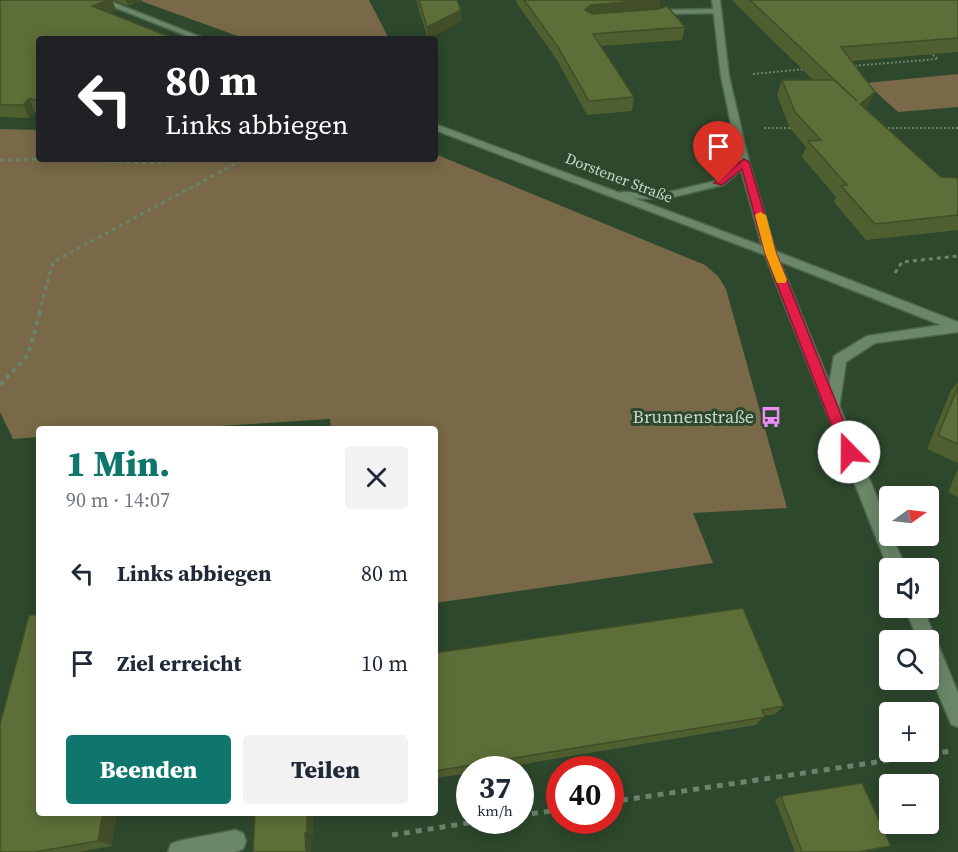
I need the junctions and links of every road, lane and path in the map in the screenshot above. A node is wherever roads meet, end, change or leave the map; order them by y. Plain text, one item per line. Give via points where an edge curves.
1 (100, 0) edge
2 (716, 0) edge
3 (717, 12) junction
4 (646, 18) edge
5 (194, 36) edge
6 (928, 52) edge
7 (843, 66) edge
8 (808, 69) edge
9 (725, 76) junction
10 (438, 128) edge
11 (737, 128) junction
12 (795, 128) edge
13 (876, 128) edge
14 (958, 128) edge
15 (36, 159) edge
16 (0, 160) edge
17 (128, 162) edge
18 (163, 162) edge
19 (238, 162) edge
20 (744, 162) junction
21 (621, 195) junction
22 (770, 253) junction
23 (958, 256) edge
24 (881, 297) junction
25 (958, 327) edge
26 (0, 385) edge
27 (832, 408) junction
28 (893, 558) edge
29 (939, 670) edge
30 (958, 717) edge
31 (958, 750) edge
32 (624, 800) edge
33 (456, 825) edge
34 (392, 835) dead end
35 (235, 842) dead end
36 (179, 852) edge

1 - 5 street
2 - 3 street
3 - 4 street via 665,12
3 - 9 street
6 - 7 path via 938,59
8 - 9 path
9 - 11 street
10 - 21 street, Dorstener Straße
11 - 12 path
11 - 20 street
13 - 14 path
15 - 16 path
17 - 18 path
19 - 26 path via 53,262 28,355
20 - 21 street via 719,183 665,196
20 - 22 street
21 - 22 street, Dorstener Straße
22 - 24 street, Dorstener Straße
22 - 27 street
23 - 24 path via 902,262
24 - 25 street, Dorstener Straße
25 - 27 street via 872,339 839,360
27 - 28 street
29 - 30 street
31 - 32 path
33 - 34 path
35 - 36 street

